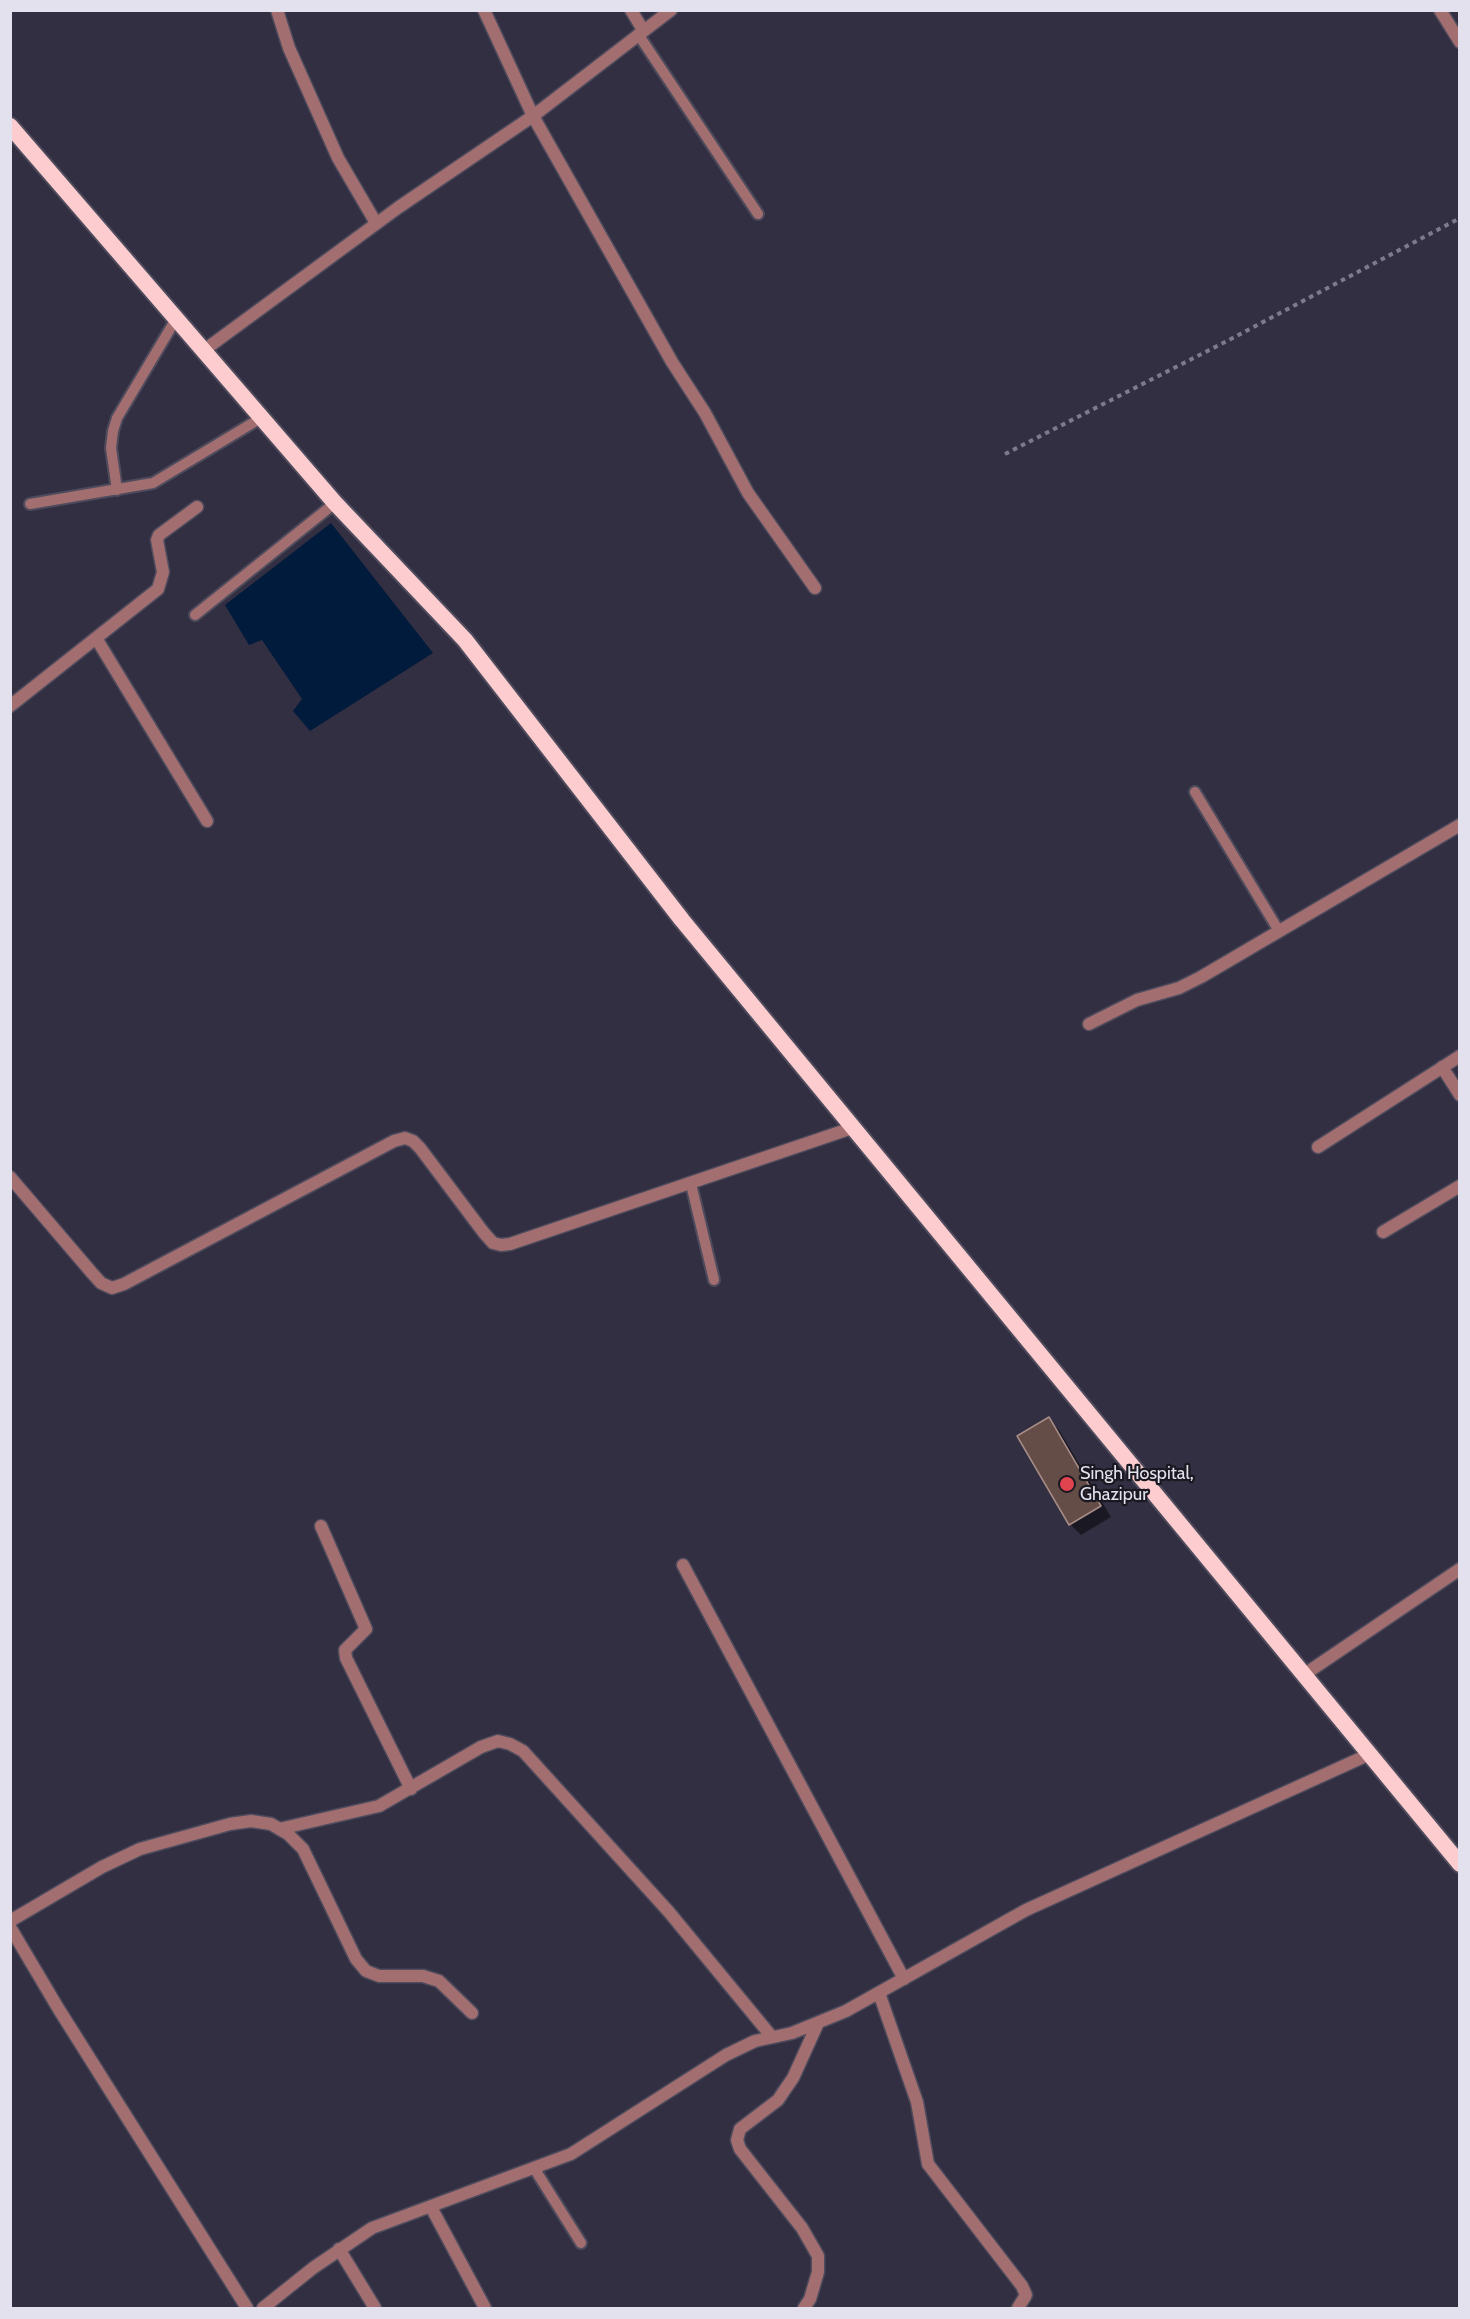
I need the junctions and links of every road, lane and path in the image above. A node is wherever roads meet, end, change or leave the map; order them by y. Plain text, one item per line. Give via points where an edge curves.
1 (277, 10) edge
2 (484, 10) edge
3 (631, 10) edge
4 (670, 10) edge
5 (1440, 10) edge
6 (641, 32) junction
7 (1460, 42) edge
8 (533, 116) junction
9 (12, 131) edge
10 (758, 214) dead end
11 (1460, 218) edge
12 (376, 223) junction
13 (176, 319) junction
14 (203, 351) junction
15 (261, 418) junction
16 (1005, 454) dead end
17 (117, 490) junction
18 (334, 503) junction
19 (30, 504) dead end
20 (197, 507) dead end
21 (815, 588) dead end
22 (195, 615) dead end
23 (96, 638) junction
24 (10, 706) edge
25 (1195, 792) dead end
26 (207, 821) dead end
27 (1460, 825) edge
28 (1279, 931) junction
29 (1089, 1024) dead end
30 (1460, 1056) edge
31 (1442, 1067) junction
32 (1460, 1095) edge
33 (852, 1128) junction
34 (1318, 1147) dead end
35 (10, 1177) edge
36 (691, 1184) junction
37 (1460, 1186) edge
38 (1383, 1232) dead end
39 (714, 1280) dead end
40 (321, 1526) dead end
41 (682, 1565) dead end
42 (1460, 1569) edge
43 (1305, 1674) junction
44 (1370, 1754) junction
45 (411, 1789) junction
46 (279, 1829) junction
47 (1460, 1864) edge
48 (10, 1921) edge
49 (10, 1927) edge
50 (904, 1979) junction
51 (879, 1993) junction
52 (472, 2013) dead end
53 (818, 2023) junction
54 (772, 2037) junction
55 (534, 2168) junction
56 (431, 2207) junction
57 (581, 2243) dead end
58 (339, 2249) junction
59 (247, 2308) edge
60 (263, 2308) edge
61 (375, 2308) edge
62 (485, 2308) edge
63 (804, 2308) edge
64 (1017, 2308) edge

1 - 12 street via 289,48 338,159
2 - 8 street
3 - 6 street
4 - 6 street
5 - 7 street
6 - 8 street
6 - 10 lane
8 - 12 street
8 - 21 street via 748,493
9 - 13 highway
11 - 16 path
12 - 14 street
13 - 14 highway
13 - 17 lane via 117,418 111,448
14 - 15 highway
15 - 17 lane via 174,473 153,483
15 - 18 highway
17 - 19 lane
18 - 22 lane
18 - 33 highway via 465,640 682,920
20 - 23 street via 159,535 163,572 158,589
23 - 24 street
23 - 26 street
25 - 28 lane
27 - 28 street
28 - 29 street via 1179,988 1137,1000
30 - 31 street
31 - 32 street
31 - 34 street
33 - 36 street
33 - 43 highway
35 - 36 street via 101,1283 112,1288 405,1138 420,1148 484,1233 501,1245
36 - 39 lane
37 - 38 street
40 - 45 street via 366,1629 345,1650 346,1658
41 - 50 street
42 - 43 street
43 - 44 highway
44 - 47 highway
44 - 50 street via 1026,1910
45 - 46 street via 379,1806
45 - 54 street via 481,1746 498,1741 523,1751 669,1912
46 - 48 street via 251,1821 230,1824 140,1849
46 - 52 street via 303,1849 356,1959 366,1971 379,1976 423,1976 439,1981
49 - 59 street
50 - 51 street
51 - 53 street
51 - 64 street via 917,2102 928,2164 1022,2286 1026,2295
53 - 54 street
53 - 63 street via 778,2100 740,2129 737,2140 818,2256 819,2272
54 - 55 street via 726,2055 571,2154
55 - 56 street
55 - 57 lane
56 - 58 street via 372,2228
56 - 62 street
58 - 60 street
58 - 61 street

